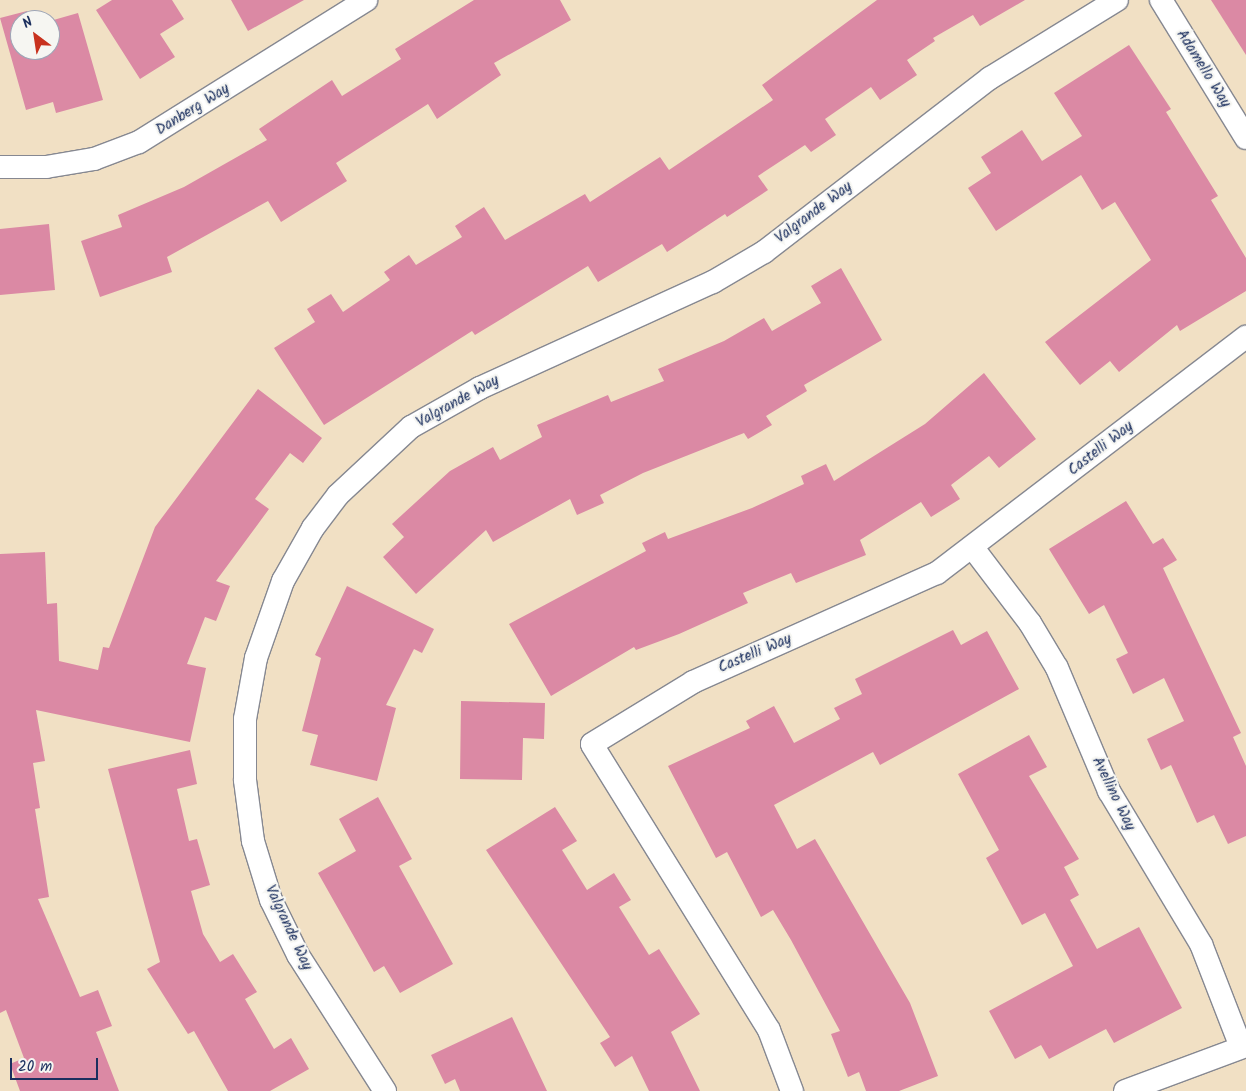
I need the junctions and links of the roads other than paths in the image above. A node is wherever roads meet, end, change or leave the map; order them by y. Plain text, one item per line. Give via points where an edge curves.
1 (366, 0) edge
2 (1117, 0) edge
3 (1161, 0) edge
4 (1246, 138) edge
5 (0, 167) edge
6 (1246, 337) edge
7 (973, 548) junction
8 (1244, 1046) edge
9 (385, 1091) edge
10 (792, 1091) edge
11 (1125, 1091) edge

1 - 5 street, Danberg Way via 140,142 94,159 46,167
2 - 9 street, Valgrande Way via 990,78 764,252 713,282 473,391 411,428 358,474 313,528 283,581 256,658 246,719 245,780 254,841 271,900 298,955
3 - 4 street, Adamello Way
6 - 7 street, Castelli Way
7 - 8 street, Avellino Way via 1030,623 1057,668 1114,799 1201,944
7 - 10 street, Castelli Way via 906,590 693,682 592,744 769,1030
8 - 11 street

